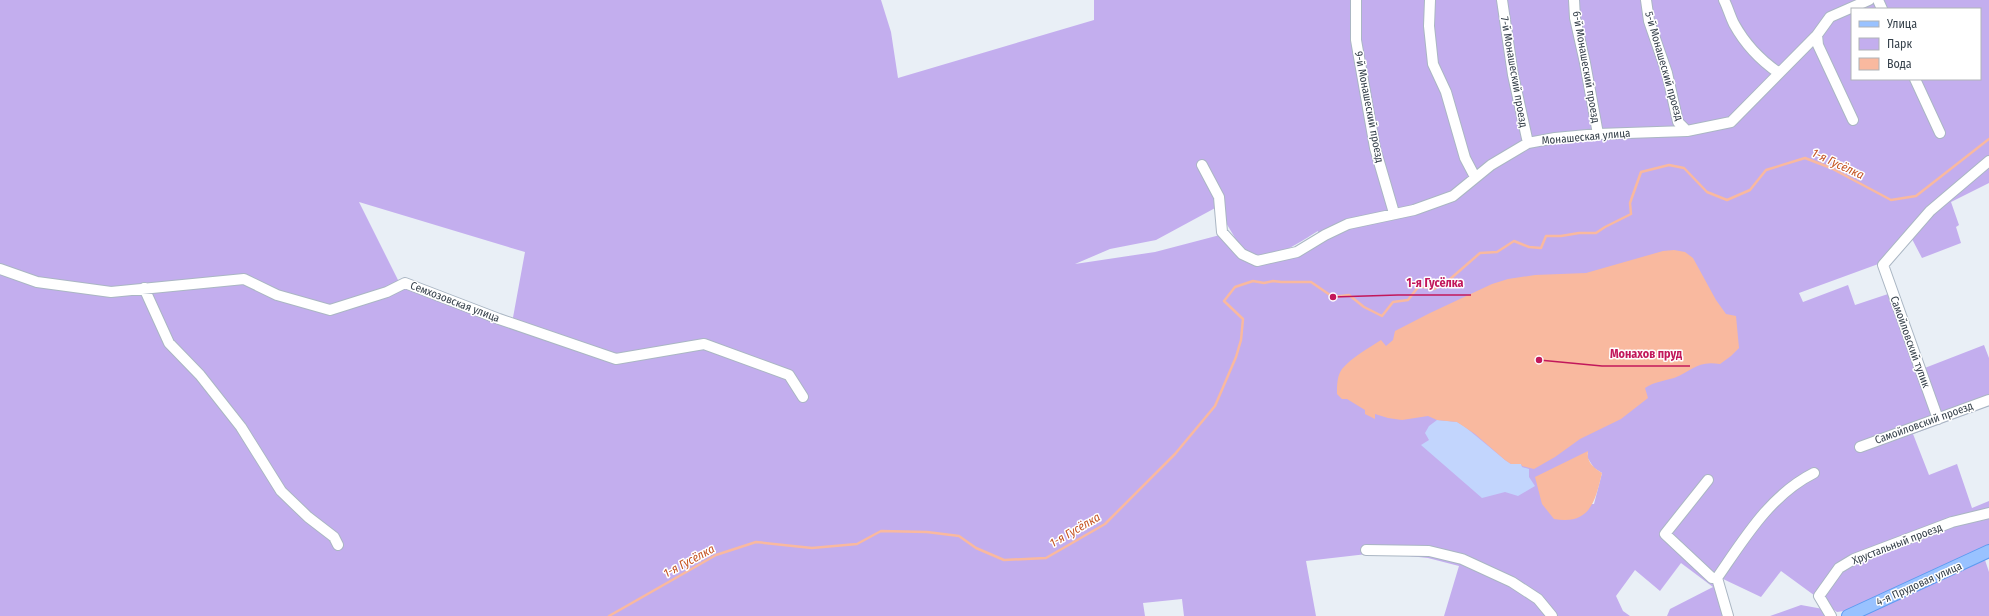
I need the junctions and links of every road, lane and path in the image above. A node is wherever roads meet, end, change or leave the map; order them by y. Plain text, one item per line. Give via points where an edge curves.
1 (1356, 0) edge
2 (1430, 0) edge
3 (1502, 0) edge
4 (1574, 0) edge
5 (1646, 0) edge
6 (1724, 0) edge
7 (1869, 0) edge
8 (1817, 35) junction
9 (1779, 73) junction
10 (1915, 80) edge
11 (1853, 120) dead end
12 (1687, 131) junction
13 (1940, 133) dead end
14 (1598, 134) junction
15 (1528, 143) junction
16 (1989, 161) edge
17 (1202, 165) dead end
18 (1475, 177) junction
19 (1394, 213) junction
20 (0, 269) edge
21 (144, 288) junction
22 (802, 397) dead end
23 (1989, 400) edge
24 (1938, 419) junction
25 (1860, 447) dead end
26 (1814, 473) dead end
27 (1708, 480) dead end
28 (1989, 513) edge
29 (338, 545) dead end
30 (1366, 550) dead end
31 (1989, 551) edge
32 (1717, 578) junction
33 (1552, 616) edge
34 (1728, 616) edge
35 (1831, 616) edge
36 (1848, 616) edge

1 - 19 street, 9-й Монашеский проезд via 1356,40 1375,148
2 - 18 street via 1429,26 1433,64 1446,92 1464,158
3 - 15 street, 7-й Монашеский проезд via 1513,75
4 - 14 street, 6-й Монашеский проезд via 1575,18
5 - 12 street, 5-й Монашеский проезд via 1678,122
6 - 9 street via 1746,42 1757,56
7 - 8 street, Монашеская улица via 1830,17
8 - 9 street, Монашеская улица
8 - 11 street via 1818,45
9 - 12 street, Монашеская улица via 1731,122
10 - 13 street
12 - 14 street, Монашеская улица
14 - 15 street, Монашеская улица
15 - 18 street, Монашеская улица
16 - 24 street, Самойловский тупик via 1930,211 1883,265
17 - 19 street, Монашеская улица via 1219,197 1222,232 1242,254 1257,262 1297,252 1348,224
18 - 19 street, Монашеская улица via 1452,196 1414,210
20 - 21 street, Семхозовская улица via 44,283 111,292
21 - 22 street, Семхозовская улица via 244,278 277,295 330,310 387,292 405,283 616,359 704,344 789,375
21 - 29 street via 169,342 200,375 241,427 281,491 334,537
23 - 24 street, Самойловский проезд
24 - 25 street, Самойловский проезд
26 - 32 street via 1798,481 1774,501
27 - 32 street via 1665,534 1712,578
28 - 35 street, Хрустальный проезд via 1952,522 1854,559 1839,568 1819,596
30 - 33 street via 1429,552 1462,559 1512,582 1538,599
31 - 36 main road, 4-я Прудовая улица
32 - 34 street

